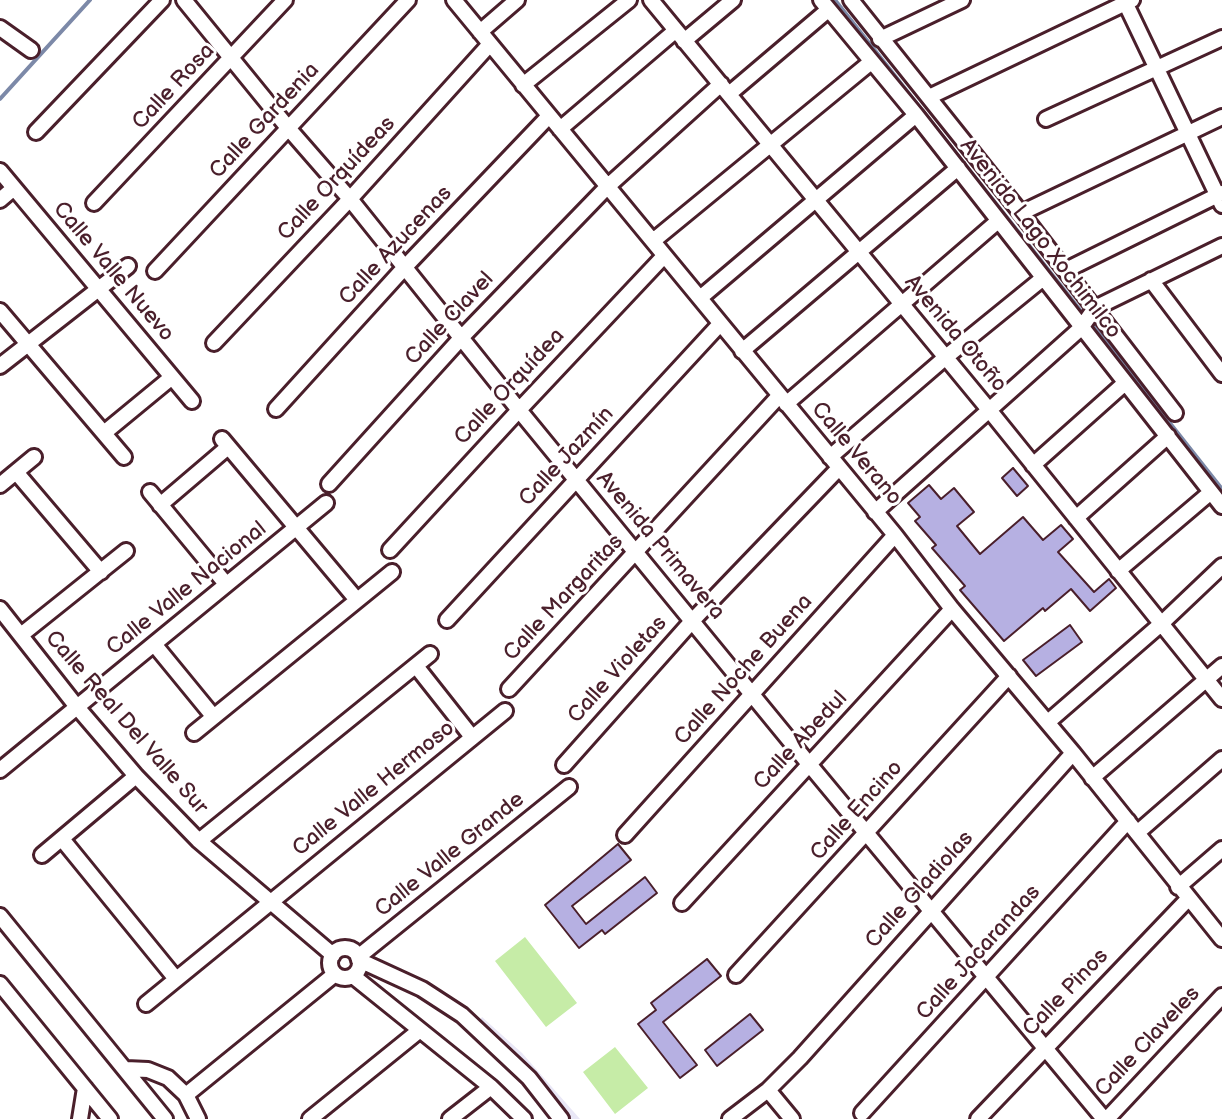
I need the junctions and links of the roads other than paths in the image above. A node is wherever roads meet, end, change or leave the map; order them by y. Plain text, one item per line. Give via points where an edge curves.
1 (162, 0) edge
2 (184, 0) edge
3 (285, 0) edge
4 (408, 0) edge
5 (454, 0) edge
6 (517, 0) edge
7 (629, 0) edge
8 (651, 0) edge
9 (733, 0) edge
10 (851, 0) edge
11 (962, 0) edge
12 (1127, 1) edge
13 (825, 5) edge
14 (0, 28) edge
15 (480, 32) junction
16 (680, 36) junction
17 (1222, 38) edge
18 (880, 39) junction
19 (490, 44) junction
20 (31, 50) dead end
21 (232, 57) junction
22 (871, 62) junction
23 (1156, 68) junction
24 (523, 85) junction
25 (725, 89) junction
26 (929, 97) junction
27 (916, 115) junction
28 (549, 116) junction
29 (1222, 117) edge
30 (1046, 119) dead end
31 (289, 129) junction
32 (560, 129) junction
33 (36, 132) dead end
34 (1186, 134) junction
35 (769, 145) junction
36 (958, 168) junction
37 (0, 171) edge
38 (607, 187) junction
39 (14, 188) junction
40 (814, 198) junction
41 (1220, 198) edge
42 (350, 199) junction
43 (0, 200) edge
44 (94, 203) dead end
45 (1021, 213) junction
46 (998, 221) junction
47 (653, 241) junction
48 (1222, 246) edge
49 (857, 251) junction
50 (664, 256) junction
51 (128, 266) dead end
52 (405, 267) junction
53 (1066, 270) junction
54 (155, 271) dead end
55 (1042, 279) junction
56 (1151, 280) junction
57 (98, 289) junction
58 (700, 298) junction
59 (900, 303) junction
60 (0, 311) edge
61 (1087, 318) junction
62 (720, 324) junction
63 (462, 337) junction
64 (28, 343) junction
65 (214, 343) dead end
66 (742, 351) junction
67 (946, 357) junction
68 (0, 366) edge
69 (1222, 374) edge
70 (172, 377) junction
71 (1125, 383) junction
72 (783, 400) junction
73 (192, 401) dead end
74 (276, 409) dead end
75 (519, 410) junction
76 (990, 411) junction
77 (1175, 413) dead end
78 (104, 433) junction
79 (1168, 436) junction
80 (34, 457) dead end
81 (124, 457) dead end
82 (835, 462) junction
83 (1033, 465) junction
84 (16, 472) junction
85 (576, 479) junction
86 (329, 484) dead end
87 (0, 485) edge
88 (150, 492) dead end
89 (1211, 492) junction
90 (326, 503) dead end
91 (160, 505) junction
92 (1222, 506) edge
93 (875, 512) junction
94 (1076, 518) junction
95 (296, 529) junction
96 (895, 535) junction
97 (390, 550) dead end
98 (126, 551) dead end
99 (637, 552) junction
100 (1222, 566) edge
101 (1118, 571) junction
102 (101, 572) junction
103 (392, 572) dead end
104 (226, 584) junction
105 (357, 600) junction
106 (0, 609) edge
107 (952, 609) junction
108 (447, 620) dead end
109 (693, 620) junction
110 (1161, 624) junction
111 (21, 635) junction
112 (154, 644) junction
113 (430, 654) dead end
114 (416, 666) junction
115 (1222, 666) edge
116 (1009, 676) junction
117 (1206, 680) junction
118 (509, 689) dead end
119 (752, 694) junction
120 (1222, 699) edge
121 (77, 707) junction
122 (505, 711) dead end
123 (213, 716) junction
124 (1048, 722) junction
125 (194, 733) dead end
126 (472, 737) junction
127 (1073, 753) junction
128 (1222, 759) edge
129 (809, 764) junction
130 (564, 765) dead end
131 (0, 770) edge
132 (136, 776) junction
133 (1092, 778) junction
134 (569, 787) dead end
135 (1133, 827) junction
136 (867, 834) junction
137 (625, 835) dead end
138 (62, 839) junction
139 (199, 841) junction
140 (1222, 849) edge
141 (42, 855) dead end
142 (1178, 887) junction
143 (1188, 899) junction
144 (271, 902) junction
145 (682, 903) dead end
146 (931, 911) junction
147 (0, 916) edge
148 (1222, 939) edge
149 (333, 955) junction
150 (359, 958) junction
151 (335, 974) junction
152 (736, 975) dead end
153 (353, 976) junction
154 (987, 978) junction
155 (176, 979) junction
156 (0, 984) edge
157 (1222, 996) edge
158 (146, 1004) dead end
159 (420, 1030) junction
160 (1044, 1047) junction
161 (126, 1069) junction
162 (491, 1087) junction
163 (85, 1088) junction
164 (768, 1090) junction
165 (186, 1095) junction
166 (862, 1113) dead end
167 (158, 1117) edge
168 (80, 1119) edge
169 (110, 1119) edge
170 (198, 1119) edge
171 (310, 1119) edge
172 (450, 1119) edge
173 (524, 1119) edge
174 (561, 1119) edge
175 (730, 1119) edge
176 (792, 1119) edge
177 (978, 1119) edge
178 (1106, 1119) edge

1 - 33 street
2 - 21 street, Avenida Primavera
3 - 21 street, Calle Rosa
4 - 31 street, Calle Gardenia
5 - 15 street, Calle Verano
6 - 15 street
7 - 24 street
8 - 16 street, Avenida Otoño
9 - 16 street
10 - 18 street, Avenida Lago Xochimilco
11 - 18 street
12 - 23 street
12 - 26 street
13 - 22 street, Avenida Lago Xochimilco
13 - 25 street, Calle Clavel
14 - 20 street
15 - 19 street, Calle Verano
16 - 25 street, Avenida Otoño
16 - 32 street
17 - 23 street
18 - 26 street, Avenida Lago Xochimilco
19 - 24 street, Calle Verano
19 - 42 street, Calle Orquídeas
21 - 31 street, Avenida Primavera
21 - 44 street, Calle Rosa
22 - 27 street, Avenida Lago Xochimilco
22 - 35 street
23 - 30 street
23 - 34 street
24 - 28 street, Calle Verano
25 - 35 street, Avenida Otoño
25 - 38 street, Calle Clavel
26 - 45 street, Avenida Lago Xochimilco
27 - 36 street, Avenida Lago Xochimilco
27 - 40 street
28 - 32 street, Calle Verano
28 - 52 street, Calle Azucenas
29 - 34 street
31 - 42 street, Avenida Primavera
31 - 54 street, Calle Gardenia
32 - 38 street, Calle Verano
34 - 41 street
34 - 45 street
35 - 40 street, Avenida Otoño
35 - 47 street
36 - 46 street, Avenida Lago Xochimilco
36 - 49 street
37 - 39 street, Calle Valle Nuevo
38 - 47 street, Calle Verano
38 - 63 street, Calle Clavel
39 - 43 street
39 - 57 street, Calle Valle Nuevo
40 - 49 street, Avenida Otoño
40 - 58 street
41 - 53 street
42 - 52 street, Avenida Primavera
42 - 65 street, Calle Orquídeas
45 - 53 street, Avenida Lago Xochimilco
46 - 55 street, Avenida Lago Xochimilco
46 - 59 street, Calle Margaritas
47 - 50 street, Calle Verano
48 - 56 street
49 - 59 street, Avenida Otoño
49 - 66 street
50 - 58 street, Calle Verano
50 - 75 street, Calle Orquídea
51 - 57 street
52 - 63 street, Avenida Primavera
52 - 74 street, Calle Azucenas
53 - 61 street, Avenida Lago Xochimilco
55 - 61 street, Avenida Lago Xochimilco
55 - 67 street, Calle Violetas
56 - 61 street
56 - 69 street
57 - 64 street
57 - 70 street, Calle Valle Nuevo
58 - 62 street, Calle Verano
59 - 67 street, Avenida Otoño
59 - 72 street, Calle Margaritas
60 - 64 street
61 - 71 street, Avenida Lago Xochimilco
61 - 76 street
61 - 77 street, Avenida Lago Xochimilco
62 - 66 street, Calle Verano
62 - 85 street, Calle Jazmín
63 - 75 street, Avenida Primavera
63 - 86 street, Calle Clavel
64 - 68 street
64 - 78 street
66 - 72 street, Calle Verano
67 - 76 street, Avenida Otoño
67 - 82 street, Calle Violetas
70 - 73 street, Calle Valle Nuevo
70 - 78 street
71 - 79 street, Avenida Lago Xochimilco
71 - 83 street
72 - 82 street, Calle Verano
72 - 99 street, Calle Margaritas
75 - 85 street, Avenida Primavera
75 - 97 street, Calle Orquídea
76 - 83 street, Avenida Otoño
76 - 93 street
78 - 81 street
79 - 89 street, Avenida Lago Xochimilco
79 - 94 street
80 - 84 street
82 - 93 street, Calle Verano
82 - 109 street, Calle Violetas
83 - 94 street, Avenida Otoño
84 - 87 street
84 - 102 street
85 - 99 street, Avenida Primavera
85 - 108 street, Calle Jazmín
88 - 91 street
89 - 92 street, Avenida Lago Xochimilco
89 - 101 street
90 - 95 street, Calle Valle Nacional
91 - 95 street via 225,443
91 - 104 street
93 - 96 street, Calle Verano
94 - 101 street, Avenida Otoño
95 - 104 street, Calle Valle Nacional
95 - 105 street
96 - 107 street, Calle Verano
96 - 119 street, Calle Noche Buena
98 - 102 street
99 - 109 street, Avenida Primavera
99 - 118 street, Calle Margaritas
100 - 110 street
101 - 110 street, Avenida Otoño
102 - 111 street
103 - 105 street
104 - 112 street, Calle Valle Nacional
105 - 123 street
106 - 111 street, Calle Real Del Valle Sur
107 - 116 street, Calle Verano
107 - 129 street, Calle Abedul
109 - 119 street, Avenida Primavera
109 - 130 street, Calle Violetas
110 - 117 street, Avenida Otoño
110 - 124 street
111 - 121 street, Calle Real Del Valle Sur
112 - 121 street, Calle Valle Nacional
112 - 123 street
113 - 114 street
114 - 126 street
114 - 139 street
115 - 117 street
116 - 124 street, Calle Verano
116 - 136 street, Calle Encino
117 - 120 street, Avenida Otoño
117 - 133 street
119 - 129 street, Avenida Primavera
119 - 137 street, Calle Noche Buena
121 - 131 street, Calle Valle Nacional
121 - 132 street, Calle Real Del Valle Sur
122 - 126 street, Calle Valle Hermoso
123 - 125 street
124 - 127 street, Calle Verano
126 - 144 street, Calle Valle Hermoso
127 - 133 street, Calle Verano
127 - 146 street, Calle Gladiolas
128 - 135 street, Calle Jacarandas
129 - 136 street, Avenida Primavera
129 - 145 street, Calle Abedul
132 - 138 street
132 - 139 street, Calle Real Del Valle Sur
133 - 135 street, Calle Verano
134 - 150 street, Calle Valle Grande
135 - 142 street, Calle Verano
135 - 154 street, Calle Jacarandas
136 - 146 street, Avenida Primavera
136 - 152 street, Calle Encino
138 - 141 street
138 - 155 street
139 - 144 street, Calle Real Del Valle Sur
140 - 142 street
142 - 143 street, Calle Verano
143 - 148 street, Calle Verano
143 - 160 street, Calle Pinos
144 - 149 street, Calle Real Del Valle Sur
144 - 155 street, Calle Valle Hermoso
146 - 154 street, Avenida Primavera
146 - 164 street, Calle Gladiolas
147 - 161 street
149 - 150 street via 343,949
149 - 151 street
150 - 153 street
150 - 174 street via 462,1015 529,1078
151 - 153 street
151 - 165 street
153 - 159 street
154 - 160 street, Avenida Primavera
154 - 166 street, Calle Jacarandas
155 - 158 street, Calle Valle Hermoso
156 - 163 street
157 - 178 street, Calle Claveles
159 - 162 street
159 - 171 street
160 - 177 street, Calle Pinos
160 - 178 street, Avenida Primavera
161 - 165 street via 158,1073
161 - 167 street
162 - 172 street
162 - 173 street
163 - 168 street
163 - 169 street
164 - 175 street, Calle Gladiolas
164 - 176 street
165 - 170 street

